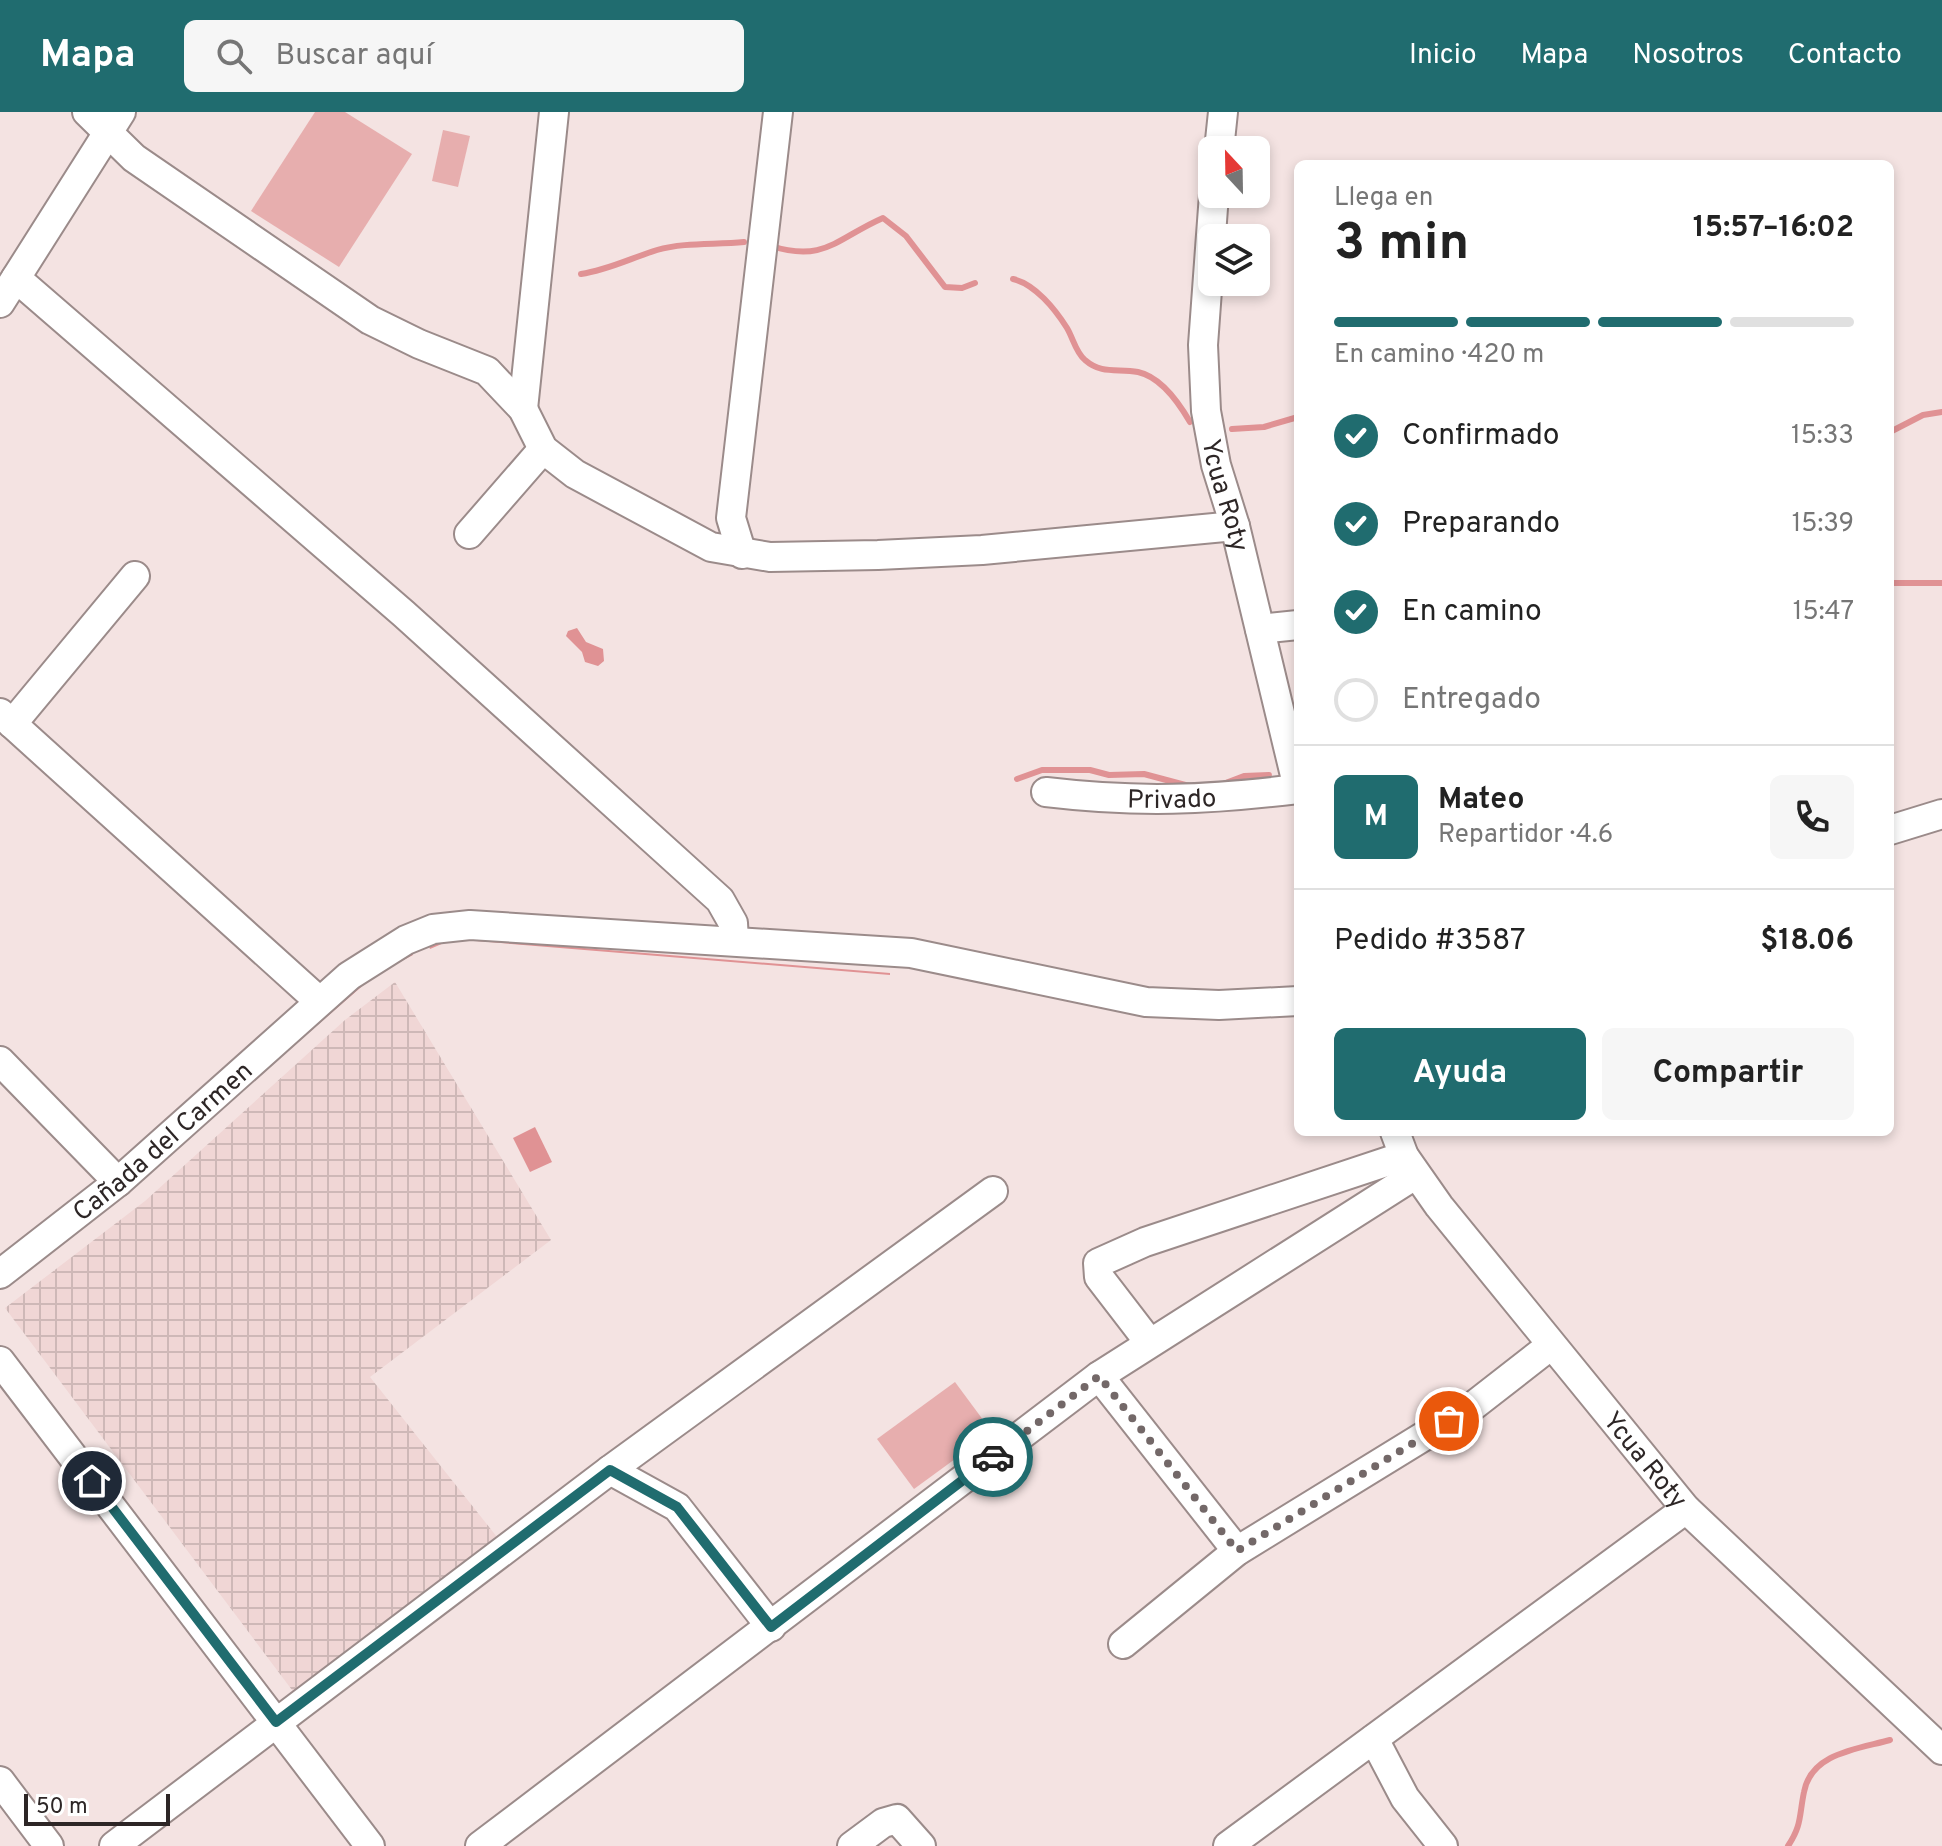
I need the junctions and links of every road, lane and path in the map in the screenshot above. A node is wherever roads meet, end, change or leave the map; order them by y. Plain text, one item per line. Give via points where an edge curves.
1 (87, 112) edge
2 (554, 112) edge
3 (778, 112) edge
4 (1223, 112) edge
5 (115, 123) edge
6 (1220, 136) edge
7 (1213, 208) edge
8 (16, 278) junction
9 (0, 303) edge
10 (523, 409) junction
11 (543, 449) junction
12 (1235, 526) junction
13 (469, 534) dead end
14 (742, 554) junction
15 (135, 576) dead end
16 (1294, 625) edge
17 (1260, 629) junction
18 (6, 718) edge
19 (1294, 771) edge
20 (1294, 789) edge
21 (1046, 792) dead end
22 (1942, 814) edge
23 (1894, 829) edge
24 (734, 941) junction
25 (319, 1001) junction
26 (1294, 1001) edge
27 (0, 1061) edge
28 (1405, 1154) edge
29 (118, 1182) junction
30 (993, 1191) dead end
31 (0, 1274) edge
32 (1149, 1342) junction
33 (1550, 1346) junction
34 (0, 1361) edge
35 (1099, 1376) junction
36 (610, 1470) junction
37 (1686, 1509) junction
38 (1237, 1551) junction
39 (771, 1627) junction
40 (1123, 1644) dead end
41 (276, 1722) junction
42 (1374, 1739) junction
43 (1942, 1750) edge
44 (0, 1781) edge
45 (49, 1846) edge
46 (114, 1846) edge
47 (370, 1846) edge
48 (480, 1846) edge
49 (852, 1846) edge
50 (921, 1846) edge
51 (1228, 1846) edge
52 (1443, 1846) edge

1 - 5 street
2 - 10 street
3 - 14 street via 732,505
4 - 6 street
5 - 8 street
5 - 10 street via 134,158 370,320 487,371
7 - 12 street, Ycua Roty via 1203,345 1206,411
8 - 9 street
8 - 24 street via 404,614 720,900 733,923
10 - 11 street
11 - 13 street
11 - 14 street via 620,500 711,547
12 - 14 street via 982,550
12 - 17 street, Ycua Roty
15 - 18 street
16 - 17 street
17 - 19 street, Ycua Roty
18 - 25 street
20 - 21 street, Privado via 1204,800
22 - 23 street
24 - 25 street, Cañada del Carmen via 453,926 406,940
24 - 26 street, Cañada del Carmen via 911,953 1146,1002
25 - 29 street, Cañada del Carmen
27 - 29 street
28 - 32 street
28 - 32 street via 1145,1242 1098,1263 1099,1277
28 - 33 street, Ycua Roty
29 - 31 street, Cañada del Carmen
30 - 36 street
32 - 35 street
33 - 37 street, Ycua Roty
33 - 38 street via 1473,1406
34 - 41 street
35 - 38 street
35 - 39 street
36 - 39 street via 677,1507
36 - 41 street
37 - 42 street
37 - 43 street, Ycua Roty
38 - 40 street
39 - 48 street
41 - 46 street
41 - 47 street
42 - 51 street
42 - 52 street via 1405,1798
44 - 45 street
49 - 50 street via 897,1819

